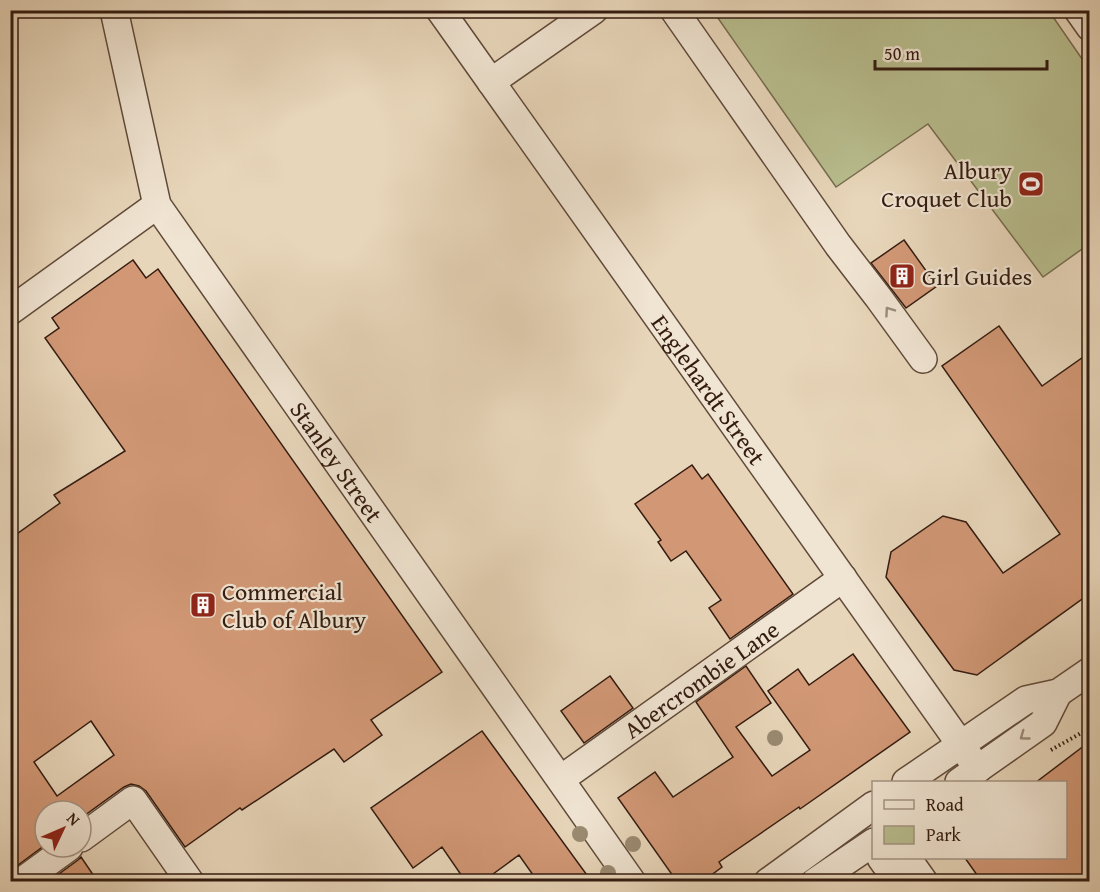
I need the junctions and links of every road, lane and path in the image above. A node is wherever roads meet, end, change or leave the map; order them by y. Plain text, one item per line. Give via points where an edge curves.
1 (114, 10) edge
2 (440, 10) edge
3 (594, 10) edge
4 (674, 10) edge
5 (491, 82) junction
6 (157, 205) junction
7 (10, 311) edge
8 (923, 359) dead end
9 (843, 578) junction
10 (1087, 678) edge
11 (1058, 693) junction
12 (960, 745) junction
13 (968, 776) edge
14 (561, 779) junction
15 (909, 781) edge
16 (868, 810) edge
17 (93, 829) edge
18 (872, 832) edge
19 (872, 850) edge
20 (53, 859) edge
21 (882, 859) edge
22 (908, 859) edge
23 (21, 882) edge
24 (190, 882) edge
25 (632, 882) edge
26 (768, 882) edge
27 (815, 882) edge
28 (898, 882) edge
29 (924, 882) edge

1 - 6 street, Stanley Street
2 - 5 street, Englehardt Street
3 - 5 street
8 -> 4 street
5 - 9 street, Englehardt Street
6 - 7 street
6 - 14 street, Stanley Street
9 - 12 street, Englehardt Street
9 - 14 street, Abercrombie Lane
10 - 11 street
11 - 12 street via 1026,700
11 -> 13 street via 1043,723
12 - 13 street, Englehardt Street
12 - 15 street
14 - 25 street, Stanley Street
16 - 18 street
16 - 26 street
17 - 24 street via 133,800
19 - 27 street
20 - 23 street
21 - 28 street
22 - 29 street

